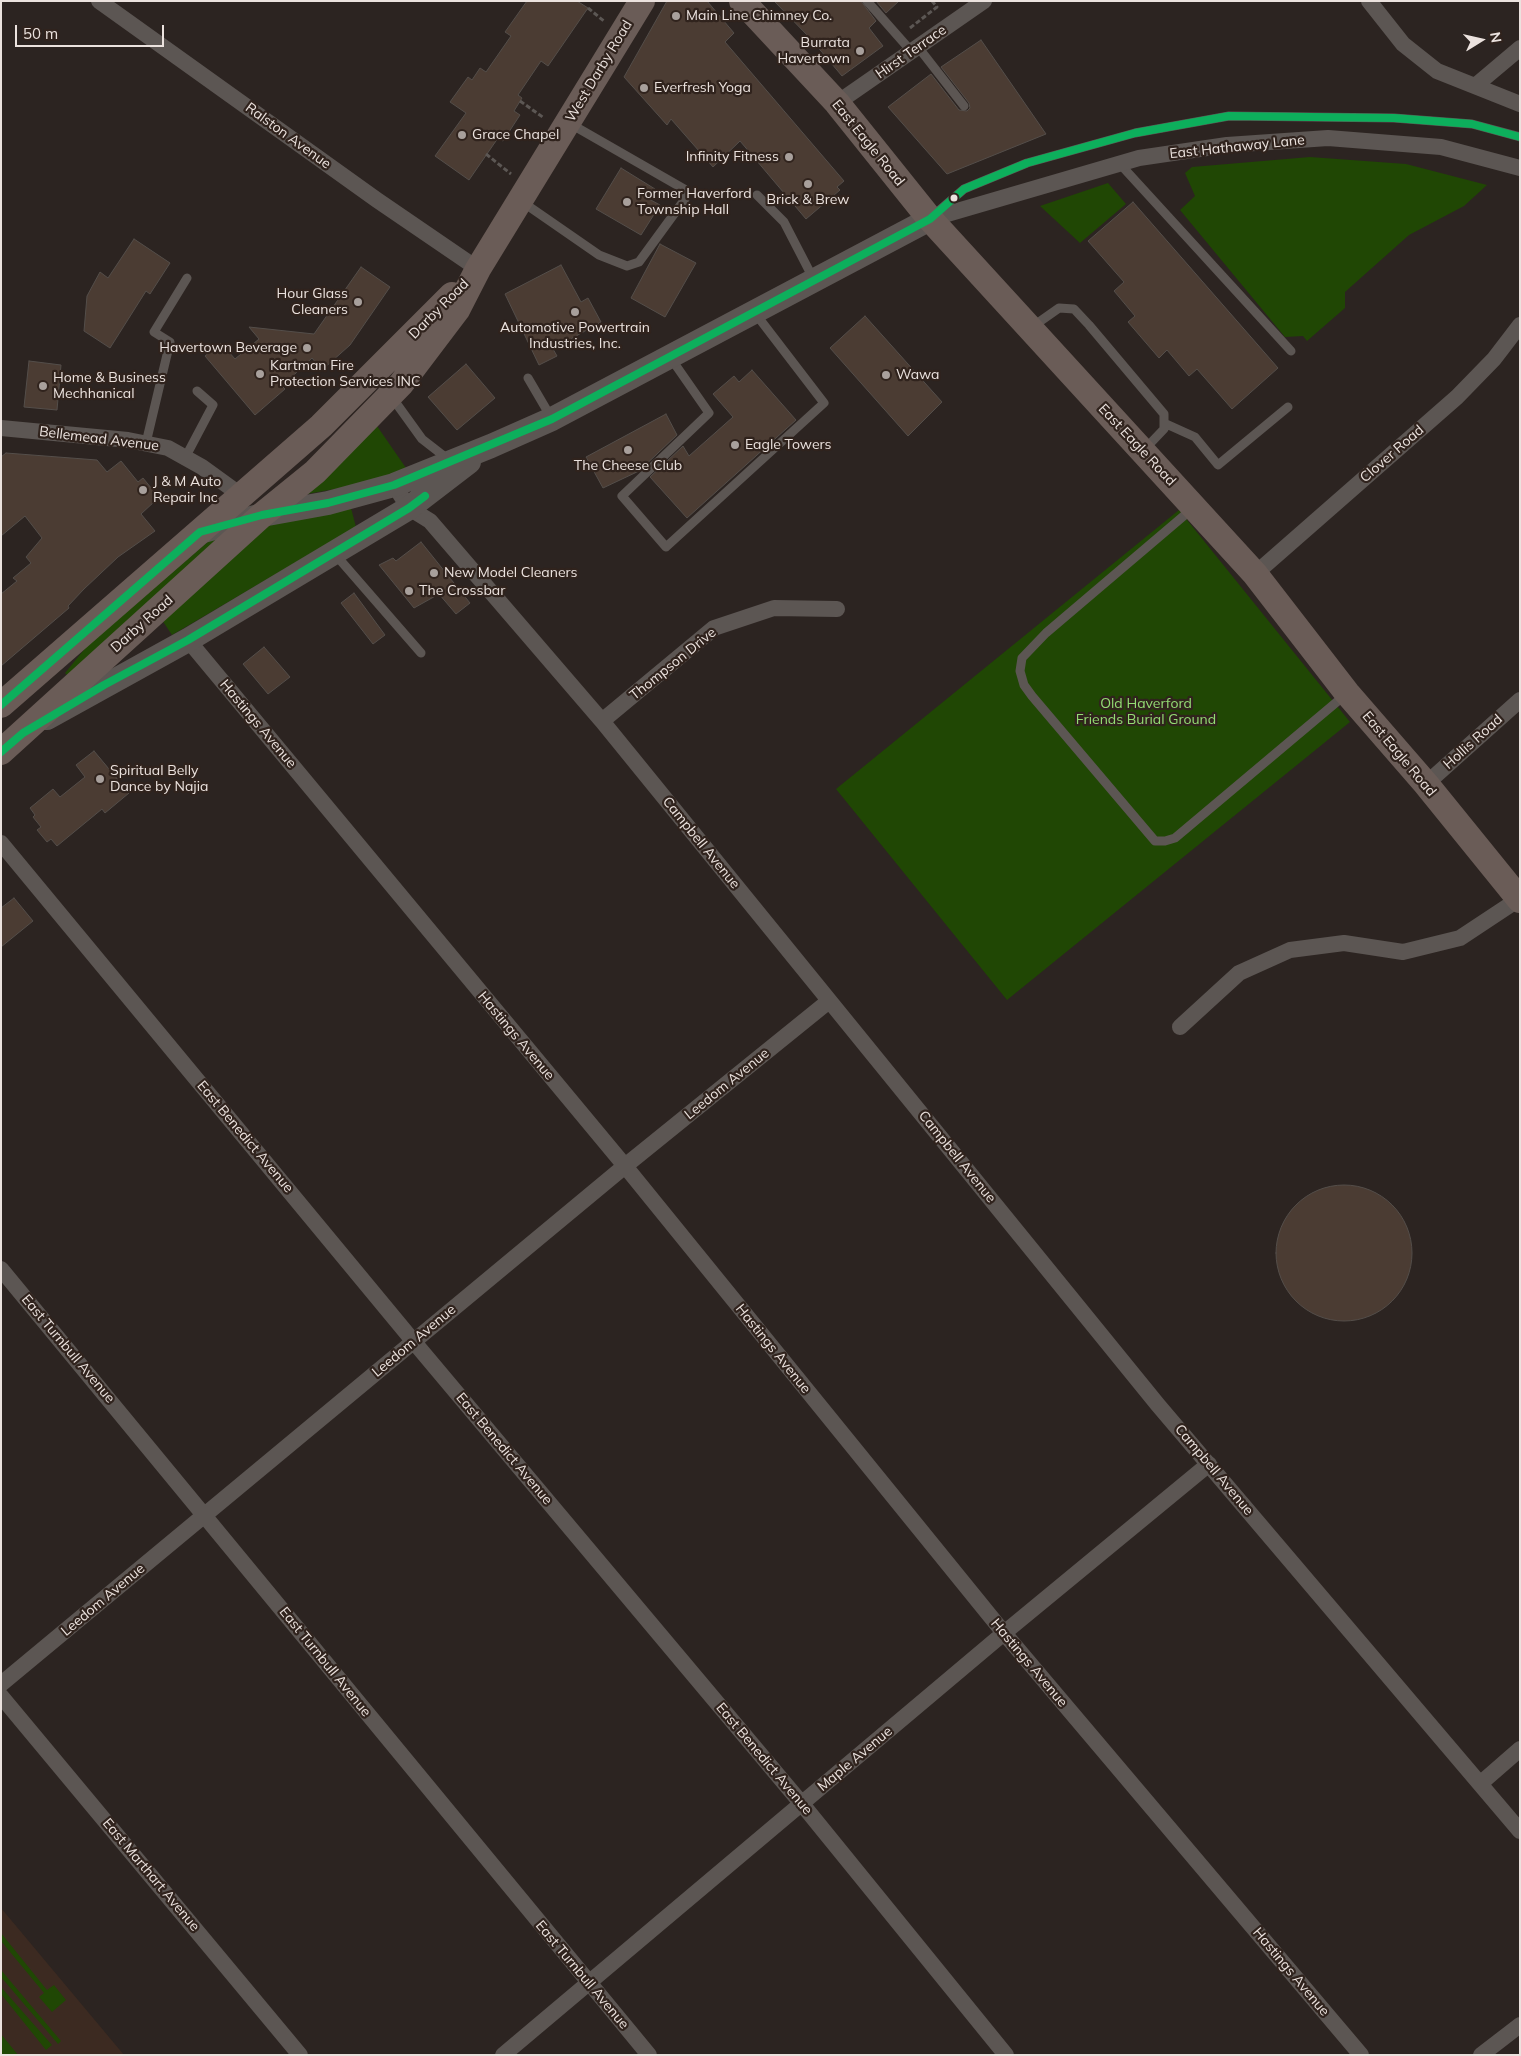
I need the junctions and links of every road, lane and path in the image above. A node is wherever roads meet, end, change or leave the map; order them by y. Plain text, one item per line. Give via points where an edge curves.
1 (99, 1) edge
2 (642, 1) edge
3 (742, 1) edge
4 (867, 1) edge
5 (932, 1) edge
6 (984, 1) edge
7 (1369, 1) edge
8 (898, 36) junction
9 (1520, 48) edge
10 (915, 49) junction
11 (1475, 86) junction
12 (520, 101) dead end
13 (837, 103) junction
14 (1520, 104) edge
15 (964, 106) dead end
16 (564, 127) junction
17 (1520, 137) edge
18 (486, 154) dead end
19 (1120, 164) junction
20 (1520, 168) edge
21 (526, 192) junction
22 (757, 195) dead end
23 (930, 219) junction
24 (478, 269) junction
25 (187, 278) dead end
26 (814, 280) junction
27 (754, 312) junction
28 (1520, 325) edge
29 (1030, 328) junction
30 (1291, 351) dead end
31 (670, 356) junction
32 (528, 378) dead end
33 (198, 391) dead end
34 (390, 396) junction
35 (1288, 407) dead end
36 (552, 419) junction
37 (1164, 423) junction
38 (1, 428) edge
39 (146, 444) junction
40 (491, 446) junction
41 (1143, 452) junction
42 (185, 458) junction
43 (450, 461) junction
44 (394, 485) junction
45 (242, 496) junction
46 (1194, 507) junction
47 (409, 508) junction
48 (262, 515) junction
49 (200, 532) junction
50 (334, 553) junction
51 (1255, 574) junction
52 (837, 609) dead end
53 (188, 640) junction
54 (421, 653) dead end
55 (1347, 693) junction
56 (1520, 700) edge
57 (1, 705) edge
58 (602, 721) junction
59 (23, 733) junction
60 (1, 752) edge
61 (1426, 784) junction
62 (1, 843) edge
63 (1519, 899) edge
64 (829, 1001) junction
65 (1180, 1027) dead end
66 (625, 1166) junction
67 (1, 1269) edge
68 (414, 1342) junction
69 (1209, 1464) junction
70 (205, 1515) junction
71 (1004, 1633) junction
72 (1, 1684) edge
73 (1, 1696) edge
74 (1520, 1749) edge
75 (1481, 1784) junction
76 (802, 1804) junction
77 (1520, 1831) edge
78 (589, 1983) junction
79 (1520, 2024) edge
80 (300, 2055) edge
81 (503, 2055) edge
82 (648, 2055) edge
83 (1006, 2055) edge
84 (1362, 2055) edge
85 (1481, 2055) edge

1 - 24 street, Ralston Avenue via 376,200
2 - 16 main road, West Darby Road
3 - 13 main road, East Eagle Road
4 - 8 lane
5 - 8 path via 937,7
6 - 10 street, Hirst Terrace
7 - 11 street via 1403,44 1437,71
8 - 10 lane
9 - 11 street
10 - 13 street, Hirst Terrace
10 - 15 lane
11 - 14 street
12 - 16 path
13 - 23 main road, East Eagle Road
16 - 21 main road, West Darby Road
16 - 21 lane via 684,189 685,200 638,262 627,266 599,255
17 - 23 lane via 1472,124 1394,118 1229,116 1135,132 1027,163 964,190
18 - 21 path
19 - 20 street, East Hathaway Lane via 1227,145 1328,138 1441,147
19 - 23 street, East Hathaway Lane
19 - 30 lane
21 - 24 main road, West Darby Road
22 - 26 lane via 784,222
23 - 26 street, Darby Road
23 - 29 main road, East Eagle Road
24 - 34 main road, Darby Road via 457,310
24 - 45 main road, Darby Road via 321,426
25 - 39 lane via 154,332 170,342
26 - 27 street, Darby Road
27 - 31 street, Darby Road
27 - 31 lane via 824,403 666,547 622,496 709,412
28 - 51 street, Clover Road via 1494,359 1457,397
29 - 37 lane via 1059,308 1074,309 1164,414
29 - 41 main road, East Eagle Road
31 - 36 street, Darby Road
32 - 36 lane
33 - 42 lane via 213,405
34 - 43 lane via 422,439
34 - 48 main road, Darby Road via 315,472
35 - 37 lane via 1218,465 1195,436
36 - 40 street, Darby Road
37 - 41 lane via 1164,429
38 - 39 street, Bellemead Avenue
39 - 42 street, Bellemead Avenue via 168,448
40 - 43 street, Darby Road
40 - 47 street, Darby Road
41 - 46 main road, East Eagle Road
42 - 45 street, Bellemead Avenue
43 - 44 street, Darby Road
44 - 47 street, Campbell Avenue
44 - 48 street, Darby Road via 328,503
45 - 49 main road, Darby Road
46 - 51 main road, East Eagle Road
46 - 55 lane via 1046,632 1022,658 1020,671 1024,686 1032,696 1155,841 1165,841 1175,838
47 - 50 street, Darby Road
47 - 58 street, Campbell Avenue via 430,522
48 - 49 street, Darby Road
48 - 59 main road, Darby Road
49 - 57 main road, Darby Road
50 - 53 street, Darby Road
50 - 54 lane
51 - 55 main road, East Eagle Road
52 - 58 street, Thompson Drive via 774,608 714,628
53 - 59 street, Darby Road
53 - 66 street, Hastings Avenue
55 - 61 main road, East Eagle Road
56 - 61 street, Hollis Road
58 - 64 street, Campbell Avenue
59 - 60 main road, Darby Road
61 - 63 main road, East Eagle Road
62 - 68 street, East Benedict Avenue
63 - 65 street via 1460,938 1403,952 1344,943 1290,950 1239,973
64 - 66 street, Leedom Avenue
64 - 69 street, Campbell Avenue
66 - 68 street, Leedom Avenue
66 - 71 street, Hastings Avenue
67 - 70 street, East Turnbull Avenue
68 - 70 street, Leedom Avenue
68 - 76 street, East Benedict Avenue
69 - 71 street, Maple Avenue
69 - 75 street, Campbell Avenue
70 - 72 street, Leedom Avenue
70 - 78 street, East Turnbull Avenue
71 - 76 street, Maple Avenue
71 - 84 street, Hastings Avenue
73 - 80 street, East Marthart Avenue
74 - 75 street
75 - 77 street, Campbell Avenue
76 - 78 street, Maple Avenue
76 - 83 street, East Benedict Avenue
78 - 81 street, Maple Avenue
78 - 82 street, East Turnbull Avenue
79 - 85 street

